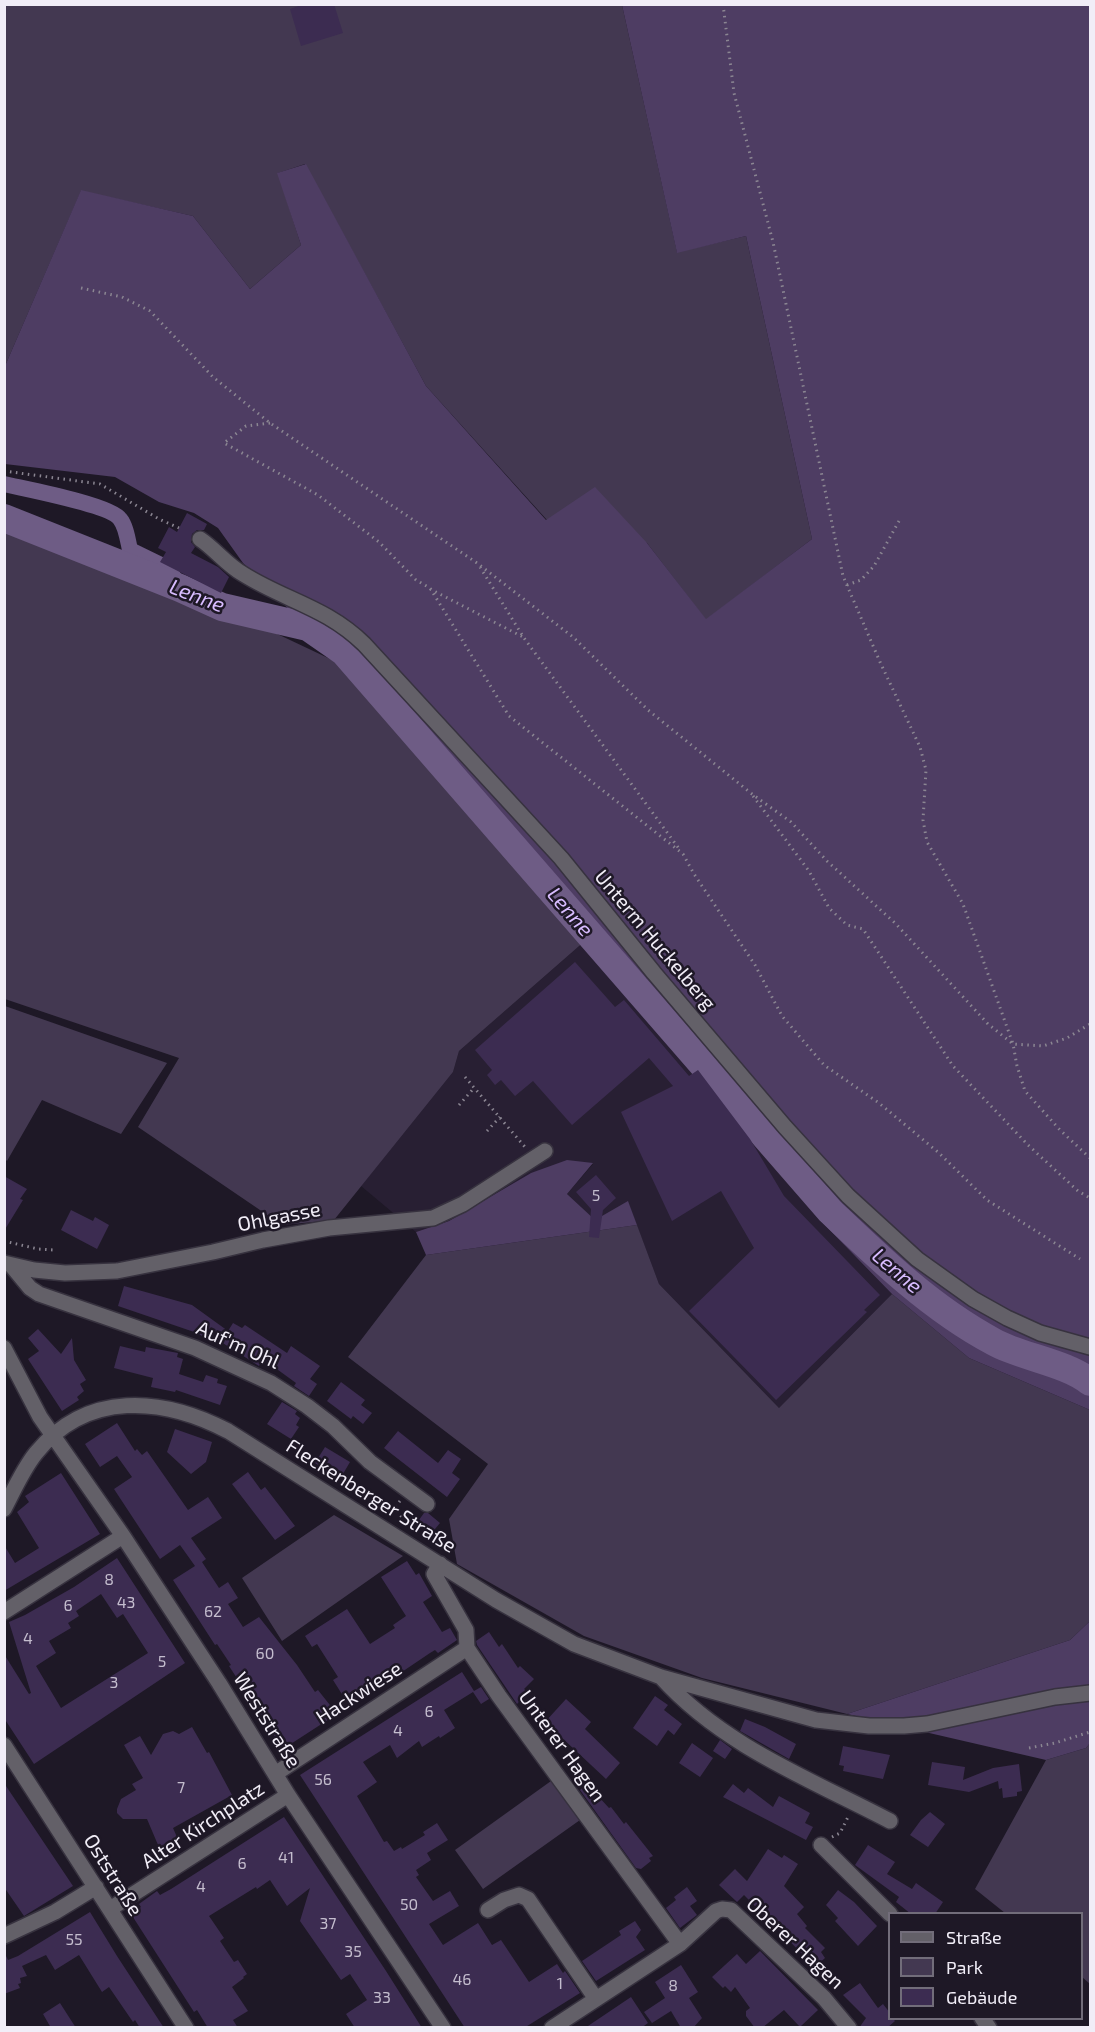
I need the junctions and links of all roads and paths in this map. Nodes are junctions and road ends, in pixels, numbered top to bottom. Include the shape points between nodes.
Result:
1 (723, 4) edge
2 (81, 288) dead end
3 (270, 423) junction
4 (4, 471) edge
5 (899, 521) dead end
6 (179, 528) dead end
7 (200, 539) dead end
8 (477, 563) junction
9 (847, 585) junction
10 (430, 588) junction
11 (524, 638) junction
12 (752, 794) junction
13 (683, 854) junction
14 (1090, 1024) edge
15 (1013, 1044) junction
16 (465, 1077) dead end
17 (474, 1088) junction
18 (459, 1105) dead end
19 (500, 1117) junction
20 (487, 1131) dead end
21 (539, 1155) joint
22 (1090, 1158) edge
23 (1090, 1198) edge
24 (4, 1241) edge
25 (53, 1250) dead end
26 (1080, 1259) dead end
27 (8, 1264) edge
28 (1090, 1347) edge
29 (4, 1348) edge
30 (53, 1435) junction
31 (409, 1490) junction
32 (427, 1504) dead end
33 (4, 1509) edge
34 (123, 1536) junction
35 (405, 1541) junction
36 (440, 1564) junction
37 (4, 1612) edge
38 (467, 1648) junction
39 (661, 1677) junction
40 (1090, 1693) edge
41 (1090, 1732) edge
42 (4, 1745) edge
43 (1029, 1748) dead end
44 (275, 1774) junction
45 (288, 1795) junction
46 (856, 1803) junction
47 (890, 1821) dead end
48 (820, 1845) joint
49 (96, 1887) junction
50 (110, 1909) junction
51 (488, 1910) dead end
52 (888, 1912) edge
53 (4, 1936) edge
54 (680, 1944) junction
55 (596, 1999) junction
56 (186, 2028) edge
57 (443, 2028) edge
58 (552, 2028) edge
59 (849, 2028) edge

1 - 9 path via 734,93 773,242
2 - 3 path via 122,297 150,311 213,377
3 - 8 path
3 - 10 path via 246,426 224,443 318,495
4 - 6 path via 100,484
5 - 9 path via 874,566 861,580
7 - 28 street, Unterm Huckelberg via 244,575 324,613 364,644 561,858 785,1127 881,1228 973,1299 1040,1333
8 - 11 path
8 - 12 path via 573,637 648,710
9 - 15 path via 920,747 926,770 923,820 927,842 963,904
10 - 11 path
10 - 13 path via 509,716
11 - 13 path
12 - 15 path via 791,822 896,924 988,1024
12 - 23 path via 809,871 829,908 847,925 862,929 953,1066 1028,1145
13 - 26 path via 755,965 782,1016 824,1065 879,1103 987,1200
14 - 15 path via 1043,1046
15 - 22 path via 1025,1091
16 - 17 path
17 - 18 path
17 - 19 path
19 - 20 path
19 - 21 path
21 - 27 street, Ohlgasse via 463,1204 433,1218 312,1231 117,1271 65,1274
24 - 25 path
27 - 31 street, Auf'm Ohl via 39,1294 195,1348 279,1387
29 - 30 street, Weststraße via 35,1410
30 - 33 street via 29,1463
30 - 34 street, Weststraße
30 - 35 street, Fleckenberger Straße via 79,1418 103,1410 148,1405 180,1411 228,1431
31 - 32 street, Auf'm Ohl
31 - 35 path via 395,1507 409,1529
34 - 37 street
34 - 44 street, Weststraße
35 - 36 street, Fleckenberger Straße
36 - 38 street, Unterer Hagen via 434,1574 466,1630
36 - 39 street, Fleckenberger Straße via 574,1644
38 - 44 street, Hackwiese
38 - 54 street, Unterer Hagen
39 - 40 street, Fleckenberger Straße via 816,1720 868,1726 927,1724
39 - 46 street, Fleckenberger Straße via 686,1703 737,1742 783,1769
41 - 43 path
42 - 49 street, Oststraße
44 - 45 street, Weststraße
45 - 50 street, Alter Kirchplatz
45 - 57 street, Weststraße
46 - 47 street, Fleckenberger Straße
46 - 48 path via 840,1833
48 - 52 street
49 - 50 street, Oststraße
49 - 53 street
50 - 56 street, Oststraße
51 - 55 street via 519,1895 528,1899
54 - 55 street, Oberer Hagen
54 - 59 street, Oberer Hagen via 716,1911 731,1910 824,1998
55 - 58 street, Oberer Hagen

